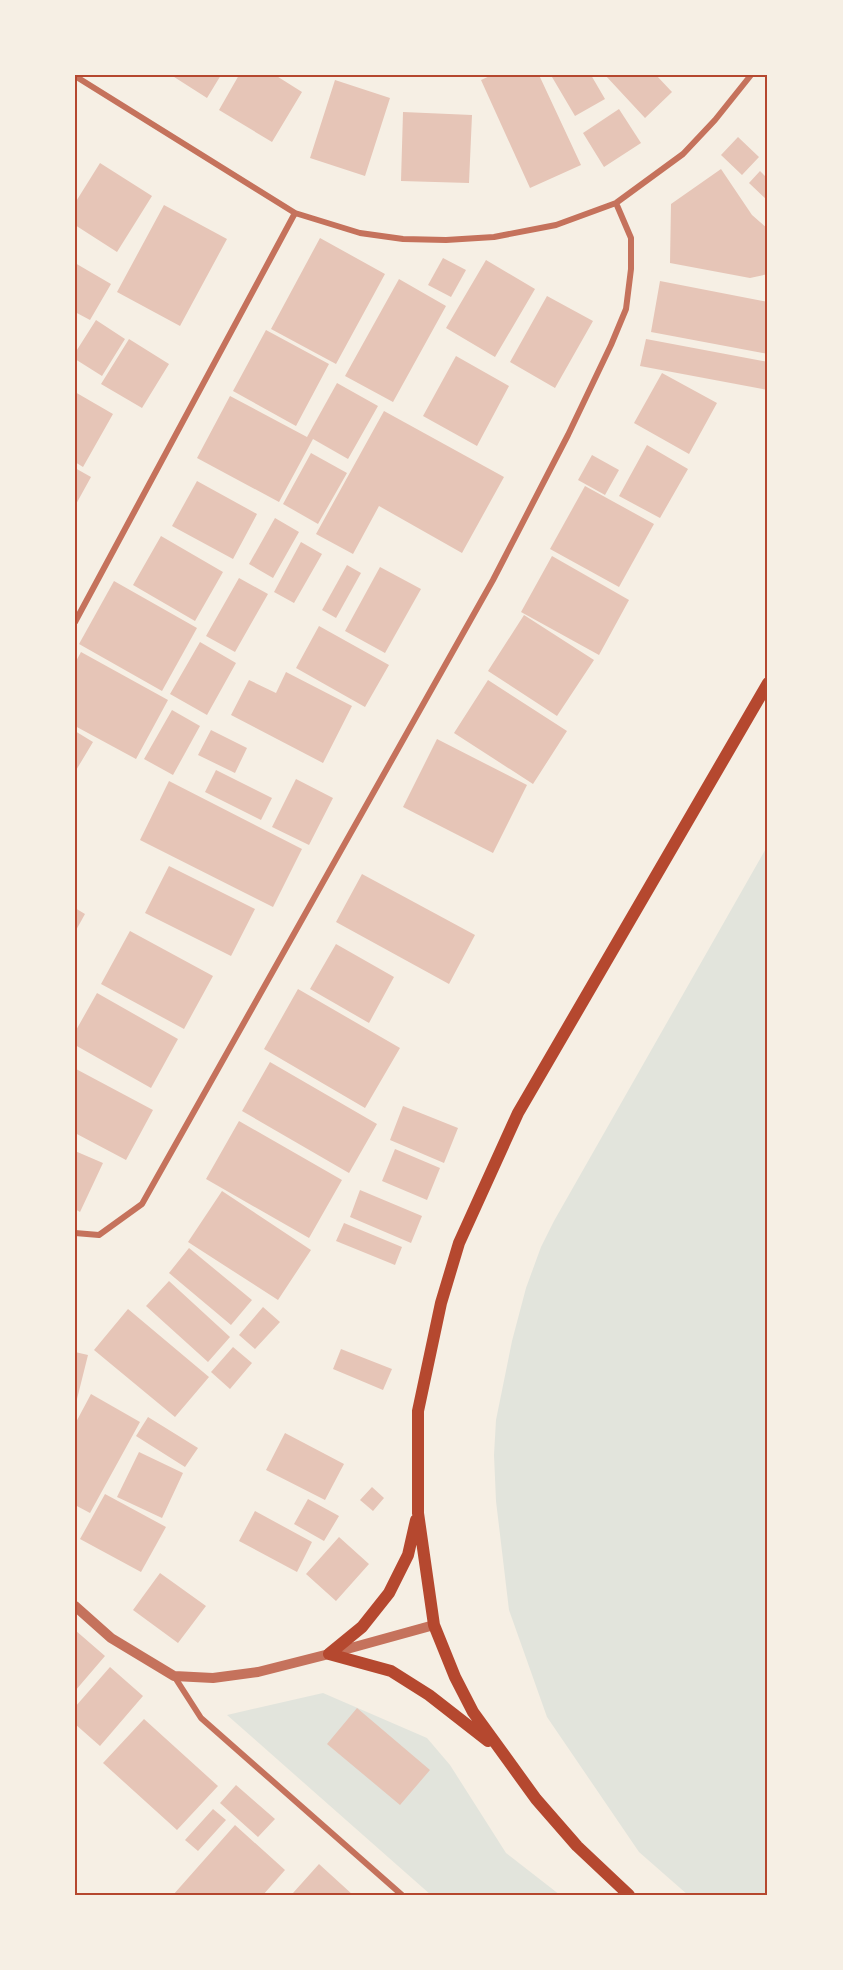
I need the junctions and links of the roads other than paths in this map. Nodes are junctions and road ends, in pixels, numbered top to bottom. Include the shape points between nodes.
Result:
1 (751, 75) edge
2 (75, 76) edge
3 (616, 203) junction
4 (295, 213) junction
5 (75, 622) edge
6 (768, 683) edge
7 (75, 1233) edge
8 (418, 1513) junction
9 (75, 1606) edge
10 (434, 1625) junction
11 (328, 1654) junction
12 (174, 1676) junction
13 (501, 1751) junction
14 (402, 1895) edge
15 (629, 1895) edge

1 - 3 street via 683,154
2 - 4 street
3 - 4 street via 556,225 494,237 446,240 360,233
3 - 7 street via 631,238 626,309 568,435 493,580 142,1204 99,1235
4 - 5 street
6 - 8 main road via 518,1113 459,1243 441,1303 418,1411
8 - 10 main road
8 - 11 main road via 408,1555 389,1593 362,1628
9 - 12 street via 111,1638
10 - 11 street
10 - 13 main road via 473,1713
11 - 12 street via 213,1678
11 - 13 main road via 391,1671
12 - 14 street via 201,1718
13 - 15 main road via 559,1825

